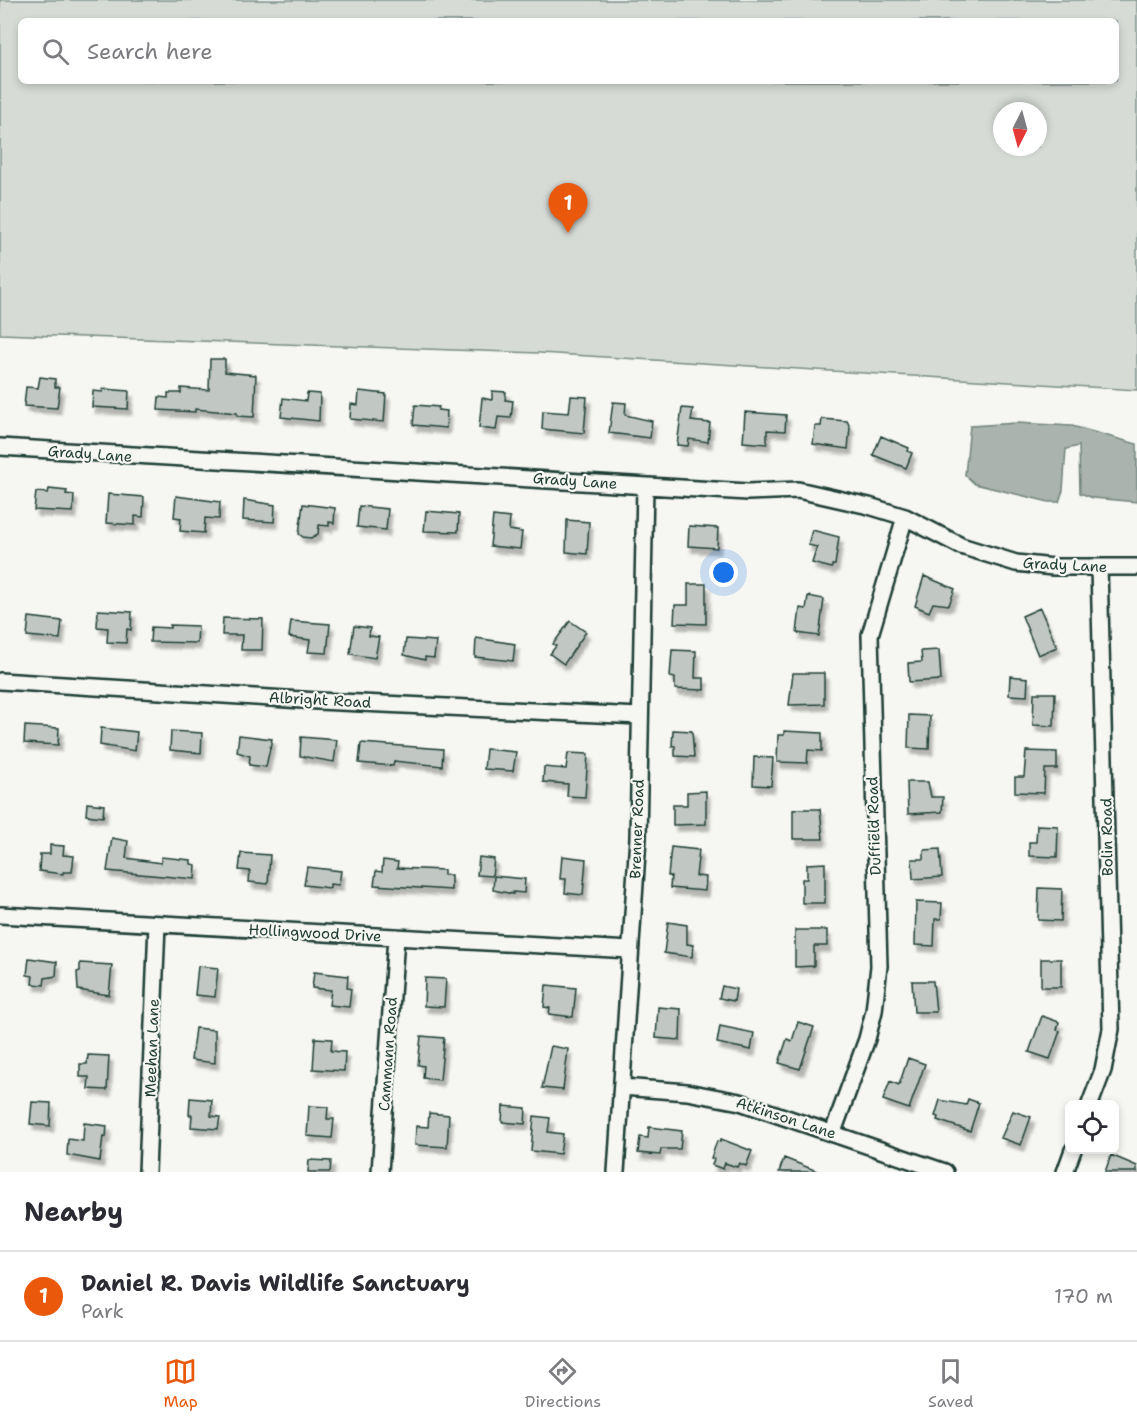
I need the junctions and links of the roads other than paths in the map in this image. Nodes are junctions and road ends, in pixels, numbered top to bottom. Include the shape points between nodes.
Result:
1 (0, 447) edge
2 (645, 486) junction
3 (905, 517) junction
4 (1099, 567) junction
5 (1137, 567) edge
6 (0, 681) edge
7 (640, 716) junction
8 (0, 915) edge
9 (157, 924) junction
10 (396, 937) junction
11 (630, 950) junction
12 (622, 1087) junction
13 (1092, 1100) edge
14 (833, 1132) junction
15 (1071, 1154) edge
16 (147, 1172) edge
17 (380, 1172) edge
18 (616, 1172) edge
19 (945, 1172) edge
20 (1065, 1172) edge

1 - 2 street, Grady Lane
2 - 3 street, Grady Lane via 748,492 798,490
2 - 7 street, Brenner Road
3 - 4 street, Grady Lane via 961,546 1016,563
3 - 14 street, Duffield Road via 870,635 879,966 874,1011
4 - 5 street, Grady Lane
4 - 13 street, Bolin Road via 1111,1029 1103,1070
6 - 7 street, Albright Road
7 - 11 street, Brenner Road via 638,838
8 - 9 street, Hollingwood Drive
9 - 10 street, Hollingwood Drive
9 - 16 street, Meehan Lane
10 - 11 street, Hollingwood Drive
10 - 17 street, Cammann Road
11 - 12 street, Brenner Road
12 - 14 street, Atkinson Lane via 687,1092 740,1102
12 - 18 street, Brenner Road
14 - 19 street, Atkinson Lane
15 - 20 street

